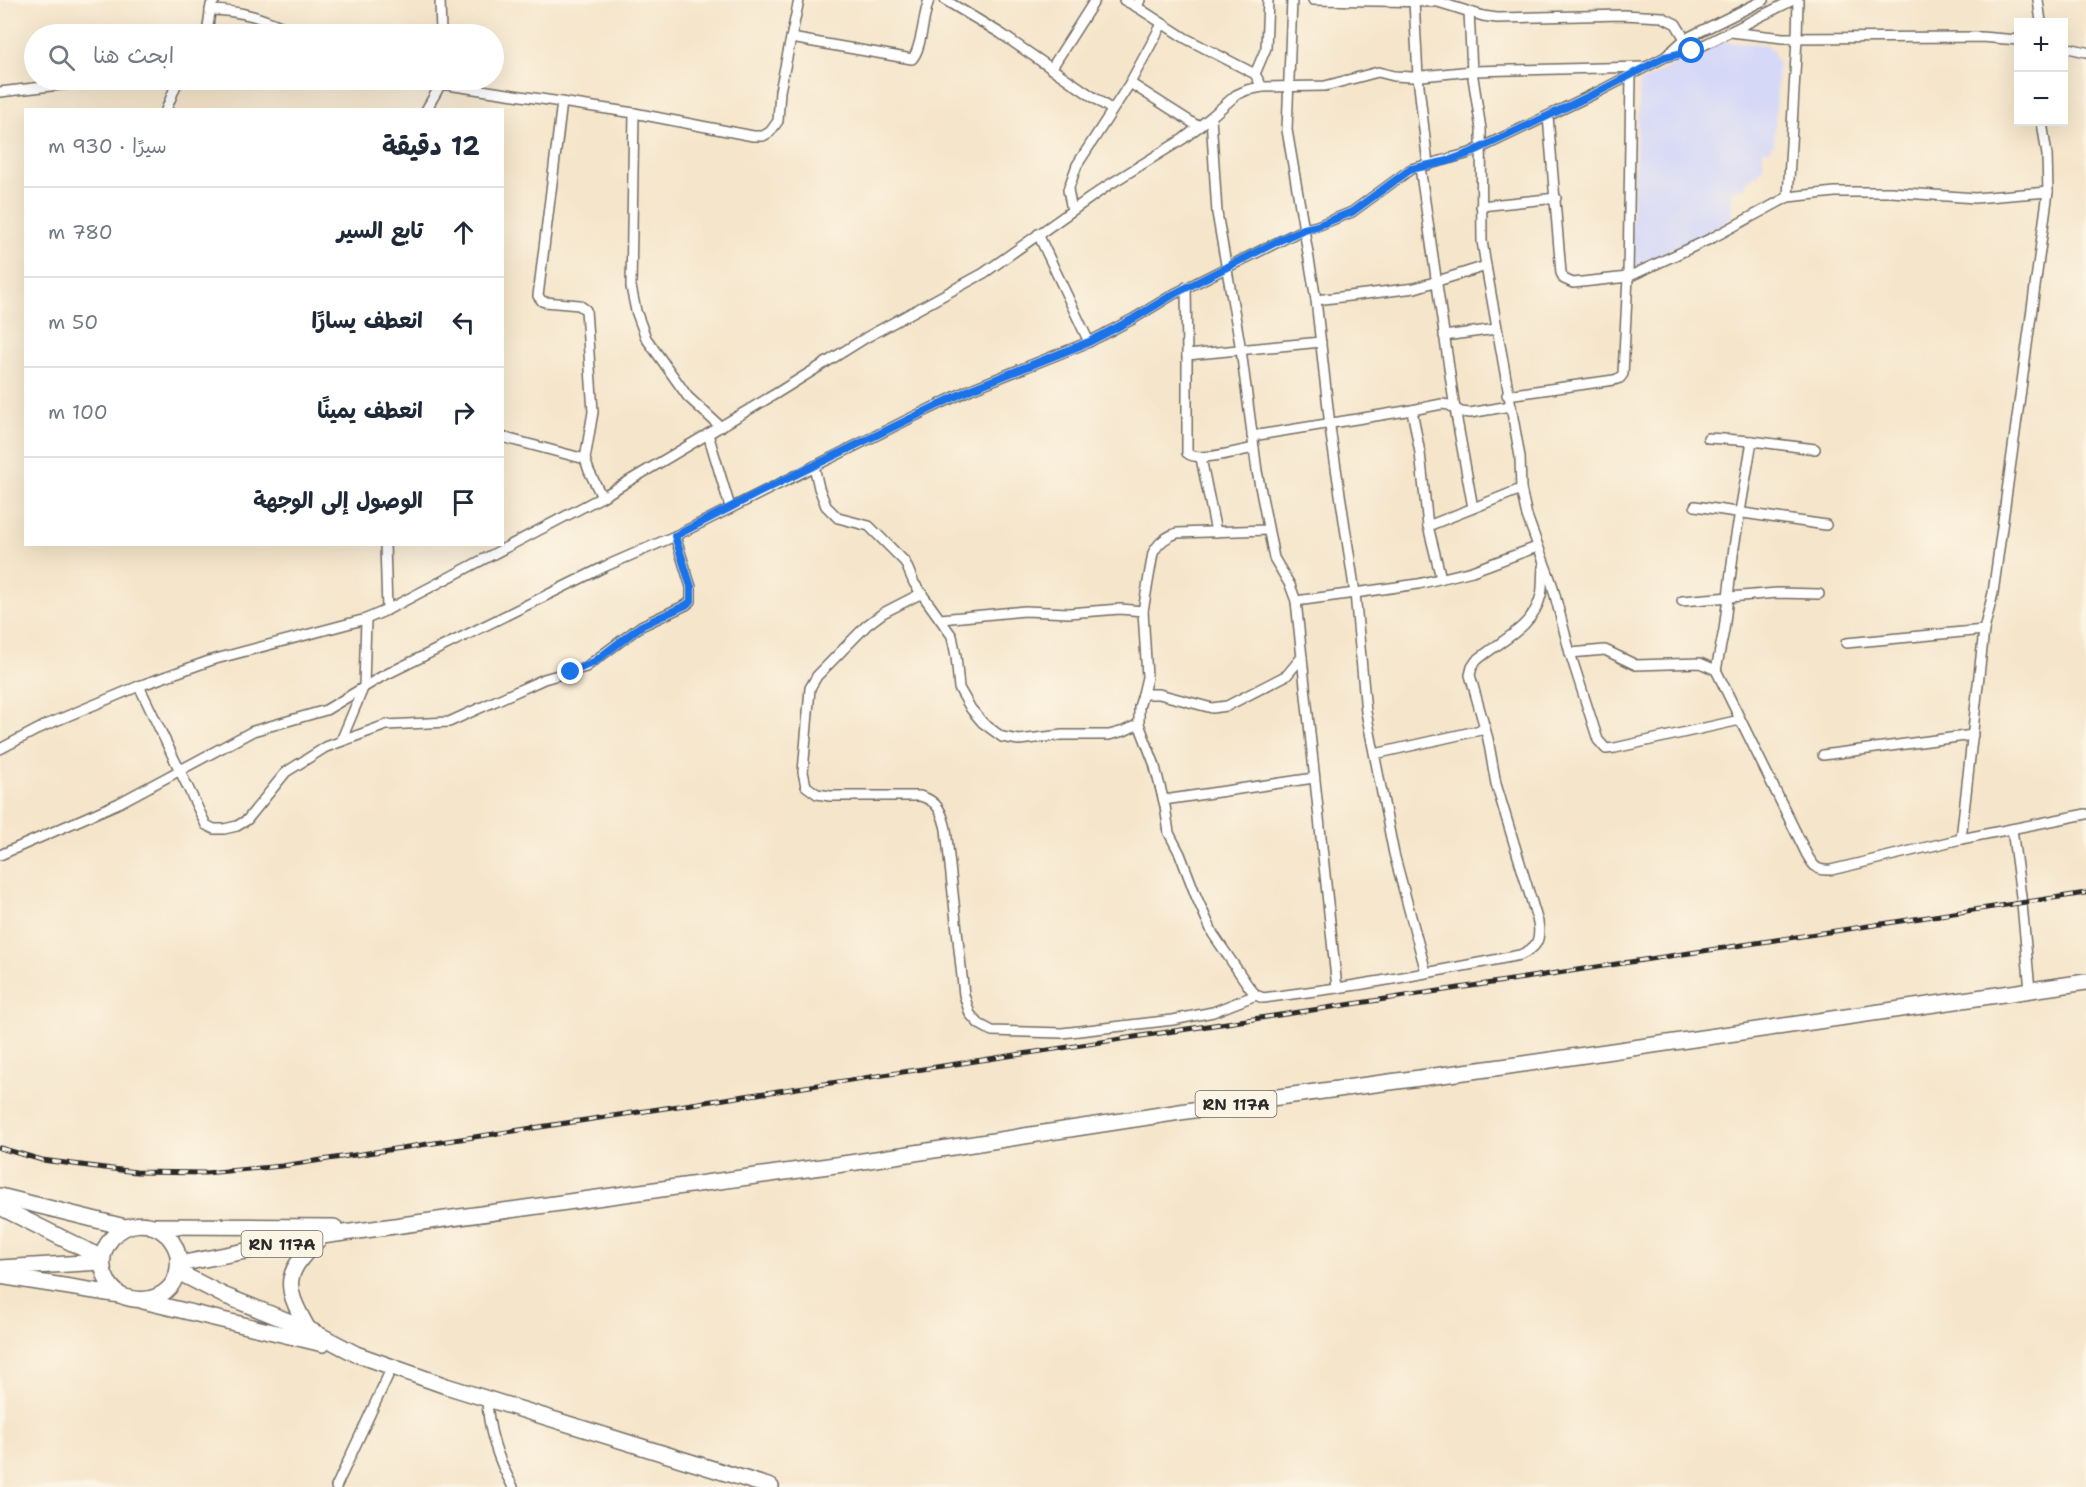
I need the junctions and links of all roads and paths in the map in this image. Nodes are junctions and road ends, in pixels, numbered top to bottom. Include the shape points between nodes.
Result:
1 (215, 0) edge
2 (440, 0) edge
3 (800, 0) edge
4 (929, 0) edge
5 (945, 0) edge
6 (1095, 0) edge
7 (1124, 0) edge
8 (1268, 0) edge
9 (1292, 0) edge
10 (1313, 0) edge
11 (1764, 0) edge
12 (1793, 0) edge
13 (1798, 0) edge
14 (2038, 0) edge
15 (1328, 1) edge
16 (1414, 1) edge
17 (1438, 1) edge
18 (1139, 4) edge
19 (1465, 7) edge
20 (210, 10) junction
21 (2041, 18) edge
22 (208, 24) edge
23 (276, 24) edge
24 (441, 24) edge
25 (1162, 24) junction
26 (1730, 32) junction
27 (791, 38) junction
28 (1797, 38) junction
29 (1686, 39) junction
30 (2014, 40) edge
31 (2068, 48) edge
32 (1692, 51) junction
33 (2086, 52) edge
34 (1665, 57) junction
35 (1646, 67) junction
36 (1051, 69) junction
37 (1472, 71) junction
38 (1256, 74) junction
39 (1631, 75) junction
40 (1418, 77) junction
41 (1130, 83) junction
42 (1263, 87) junction
43 (1289, 87) junction
44 (24, 89) edge
45 (174, 90) edge
46 (437, 90) edge
47 (489, 90) edge
48 (0, 92) edge
49 (562, 102) junction
50 (167, 108) edge
51 (427, 108) edge
52 (1112, 110) junction
53 (634, 113) junction
54 (1548, 116) junction
55 (1211, 117) junction
56 (2043, 126) edge
57 (1199, 127) junction
58 (1480, 147) junction
59 (1424, 166) junction
60 (2048, 192) junction
61 (1788, 196) junction
62 (1556, 198) junction
63 (1481, 206) junction
64 (1072, 210) junction
65 (1304, 229) junction
66 (1038, 234) junction
67 (1485, 266) junction
68 (1226, 267) junction
69 (1628, 277) junction
70 (1438, 281) junction
71 (1186, 287) junction
72 (1316, 300) junction
73 (1496, 329) junction
74 (1444, 336) junction
75 (1089, 342) junction
76 (1321, 342) junction
77 (1241, 350) junction
78 (1187, 356) junction
79 (1507, 395) junction
80 (1510, 406) junction
81 (1455, 409) junction
82 (1412, 410) junction
83 (1329, 423) junction
84 (721, 427) junction
85 (708, 434) junction
86 (1252, 436) junction
87 (504, 438) edge
88 (1708, 438) dead end
89 (1752, 441) junction
90 (1254, 448) junction
91 (1815, 449) dead end
92 (1201, 458) junction
93 (585, 459) junction
94 (814, 466) junction
95 (1521, 489) junction
96 (602, 497) junction
97 (1695, 506) dead end
98 (730, 507) junction
99 (1473, 508) junction
100 (1740, 513) junction
101 (1826, 525) dead end
102 (1428, 526) junction
103 (1268, 530) junction
104 (1216, 532) junction
105 (675, 536) junction
106 (385, 546) edge
107 (1538, 547) junction
108 (1543, 562) junction
109 (1441, 578) junction
110 (922, 593) junction
111 (1355, 593) junction
112 (1819, 594) dead end
113 (1728, 597) junction
114 (1296, 601) junction
115 (1682, 601) dead end
116 (387, 610) junction
117 (1143, 611) junction
118 (366, 619) junction
119 (941, 619) junction
120 (1984, 630) junction
121 (1846, 643) dead end
122 (1570, 653) junction
123 (1302, 657) junction
124 (1716, 670) junction
125 (139, 686) junction
126 (364, 686) junction
127 (1143, 694) junction
128 (1740, 720) junction
129 (1139, 724) junction
130 (1485, 729) junction
131 (1973, 735) junction
132 (341, 741) junction
133 (0, 749) edge
134 (1375, 754) junction
135 (1823, 755) dead end
136 (180, 771) junction
137 (1314, 778) junction
138 (1164, 800) junction
139 (2086, 814) edge
140 (2012, 829) junction
141 (1961, 839) junction
142 (0, 855) edge
143 (1426, 972) junction
144 (2086, 982) edge
145 (1337, 988) junction
146 (2030, 990) junction
147 (1256, 995) junction
148 (0, 1196) edge
149 (0, 1207) edge
150 (151, 1226) junction
151 (125, 1227) junction
152 (385, 1227) junction
153 (322, 1236) junction
154 (102, 1260) junction
155 (0, 1268) edge
156 (178, 1268) junction
157 (0, 1276) edge
158 (120, 1295) junction
159 (143, 1301) junction
160 (308, 1329) junction
161 (341, 1348) junction
162 (392, 1367) junction
163 (487, 1399) junction
164 (512, 1486) edge
165 (336, 1487) edge
166 (771, 1487) edge

1 - 20 street
2 - 24 street
3 - 27 street
4 - 27 street via 912,59
5 - 36 street
6 - 36 street
7 - 18 street
8 - 38 street via 1266,48
9 - 43 street
10 - 15 street
11 - 29 street
12 - 26 street
13 - 28 street
14 - 21 street
15 - 16 street
16 - 17 street
16 - 40 street
17 - 19 street
18 - 25 street
19 - 29 street via 1497,18 1662,17 1676,24
19 - 37 street
20 - 22 street
20 - 23 street via 236,11
25 - 38 street
25 - 41 street
26 - 28 street
26 - 32 street
27 - 53 street via 778,121 763,136
28 - 30 street
28 - 61 street
29 - 32 street
29 - 34 street
31 - 33 street
32 - 34 street
34 - 35 street
35 - 37 street
35 - 39 street
36 - 52 street
37 - 40 street
37 - 58 street
38 - 42 street
39 - 54 street
39 - 69 street
40 - 43 street via 1378,72 1325,86
40 - 59 street
41 - 52 street
41 - 57 street
42 - 43 street
42 - 55 street via 1236,95
43 - 65 street via 1287,130
44 - 48 street
45 - 50 street
46 - 51 street
47 - 49 street
49 - 53 street
49 - 93 street via 538,296 545,302 579,305 586,310 593,412
52 - 64 street via 1070,180
53 - 84 street via 631,287 636,311 646,338 688,397
54 - 58 street
54 - 62 street
55 - 57 street
55 - 68 street via 1217,213
56 - 60 street
57 - 64 street
58 - 59 street
58 - 63 street
59 - 65 street via 1401,175 1352,212
59 - 70 street
60 - 61 street via 1975,198 1891,192
60 - 120 street via 1993,593
61 - 69 street via 1712,238
62 - 63 street
62 - 69 street via 1564,279 1573,283
63 - 67 street
64 - 66 street
65 - 68 street
65 - 72 street
66 - 75 street
66 - 84 street via 984,273 867,337
67 - 70 street
67 - 73 street
68 - 71 street
68 - 77 street
69 - 79 street via 1620,378
70 - 72 street via 1415,288
70 - 74 street
71 - 75 street
71 - 78 street
72 - 76 street
73 - 74 street
73 - 79 street
74 - 81 street
75 - 94 street via 971,389
76 - 77 street
76 - 83 street
77 - 78 street
77 - 86 street
78 - 92 street via 1185,445 1187,453
79 - 80 street
80 - 81 street via 1470,413
80 - 95 street via 1520,457
81 - 82 street via 1442,404
81 - 99 street
82 - 83 street
82 - 102 street
83 - 86 street
83 - 111 street
84 - 85 street
85 - 96 street
85 - 98 street
86 - 90 street
87 - 93 street
88 - 89 street
89 - 91 street
89 - 100 street
90 - 92 street
90 - 103 street
92 - 104 street
93 - 96 street
94 - 98 street
94 - 110 street via 826,506 838,518 863,523 874,530 905,562
95 - 99 street
95 - 107 street
96 - 116 street
97 - 100 street
98 - 105 street
99 - 102 street
100 - 101 street
100 - 113 street
102 - 109 street
103 - 104 street
103 - 114 street via 1274,558
104 - 117 street via 1177,533 1157,545
105 - 126 street
105 - 132 street via 691,587 691,601 641,626 586,667 544,680 449,722 386,725
106 - 116 street
107 - 108 street
107 - 109 street
108 - 122 street
108 - 130 street via 1536,610 1518,632 1488,650 1472,667 1472,684
109 - 111 street
110 - 119 street
110 - 147 street via 867,625 817,676 810,688 803,772 806,786 817,794 920,796 937,805 946,829 964,994 970,1014 992,1031 1083,1032 1213,1012
111 - 114 street
111 - 134 street via 1366,712
112 - 113 street
113 - 115 street
113 - 124 street
114 - 123 street
116 - 118 street
117 - 119 street via 1025,611
117 - 127 street via 1147,677
118 - 125 street via 212,660
118 - 126 street
119 - 129 street via 952,636 959,688 983,723 1002,737 1019,740 1109,735
120 - 121 street
120 - 131 street
122 - 124 street via 1605,650 1636,665 1700,663
122 - 128 street via 1598,741 1606,749
123 - 127 street via 1287,675 1227,706 1212,708 1159,694
123 - 137 street
124 - 128 street
125 - 133 street
125 - 136 street
126 - 132 street
126 - 136 street via 326,710 253,731
127 - 129 street
128 - 141 street via 1814,867 1821,871
129 - 138 street
130 - 134 street
130 - 143 street via 1496,784 1540,935 1534,947 1520,955
131 - 135 street
131 - 141 street
132 - 136 street via 286,772 248,820 224,829 206,825
134 - 143 street via 1394,854
136 - 142 street
137 - 138 street
137 - 145 street
138 - 147 street via 1170,833 1209,924
139 - 140 street
140 - 141 street
140 - 146 street
143 - 145 street
144 - 146 main road, RN 117A
145 - 147 street via 1263,998
146 - 152 main road, RN 117A
148 - 151 main road
149 - 154 main road
150 - 151 main road
150 - 152 main road
150 - 156 main road via 171,1240 177,1251
151 - 154 main road via 106,1245
152 - 153 main road, RN 117A
153 - 156 main road, RN 117A
153 - 160 main road via 303,1254 290,1280 290,1293
154 - 155 main road
154 - 158 main road via 106,1281
156 - 159 main road via 165,1292
156 - 160 main road via 223,1295
157 - 158 main road
158 - 159 main road
159 - 161 main road
160 - 161 main road
161 - 162 main road
162 - 163 main road
162 - 165 street
163 - 164 street via 488,1421
163 - 166 main road

